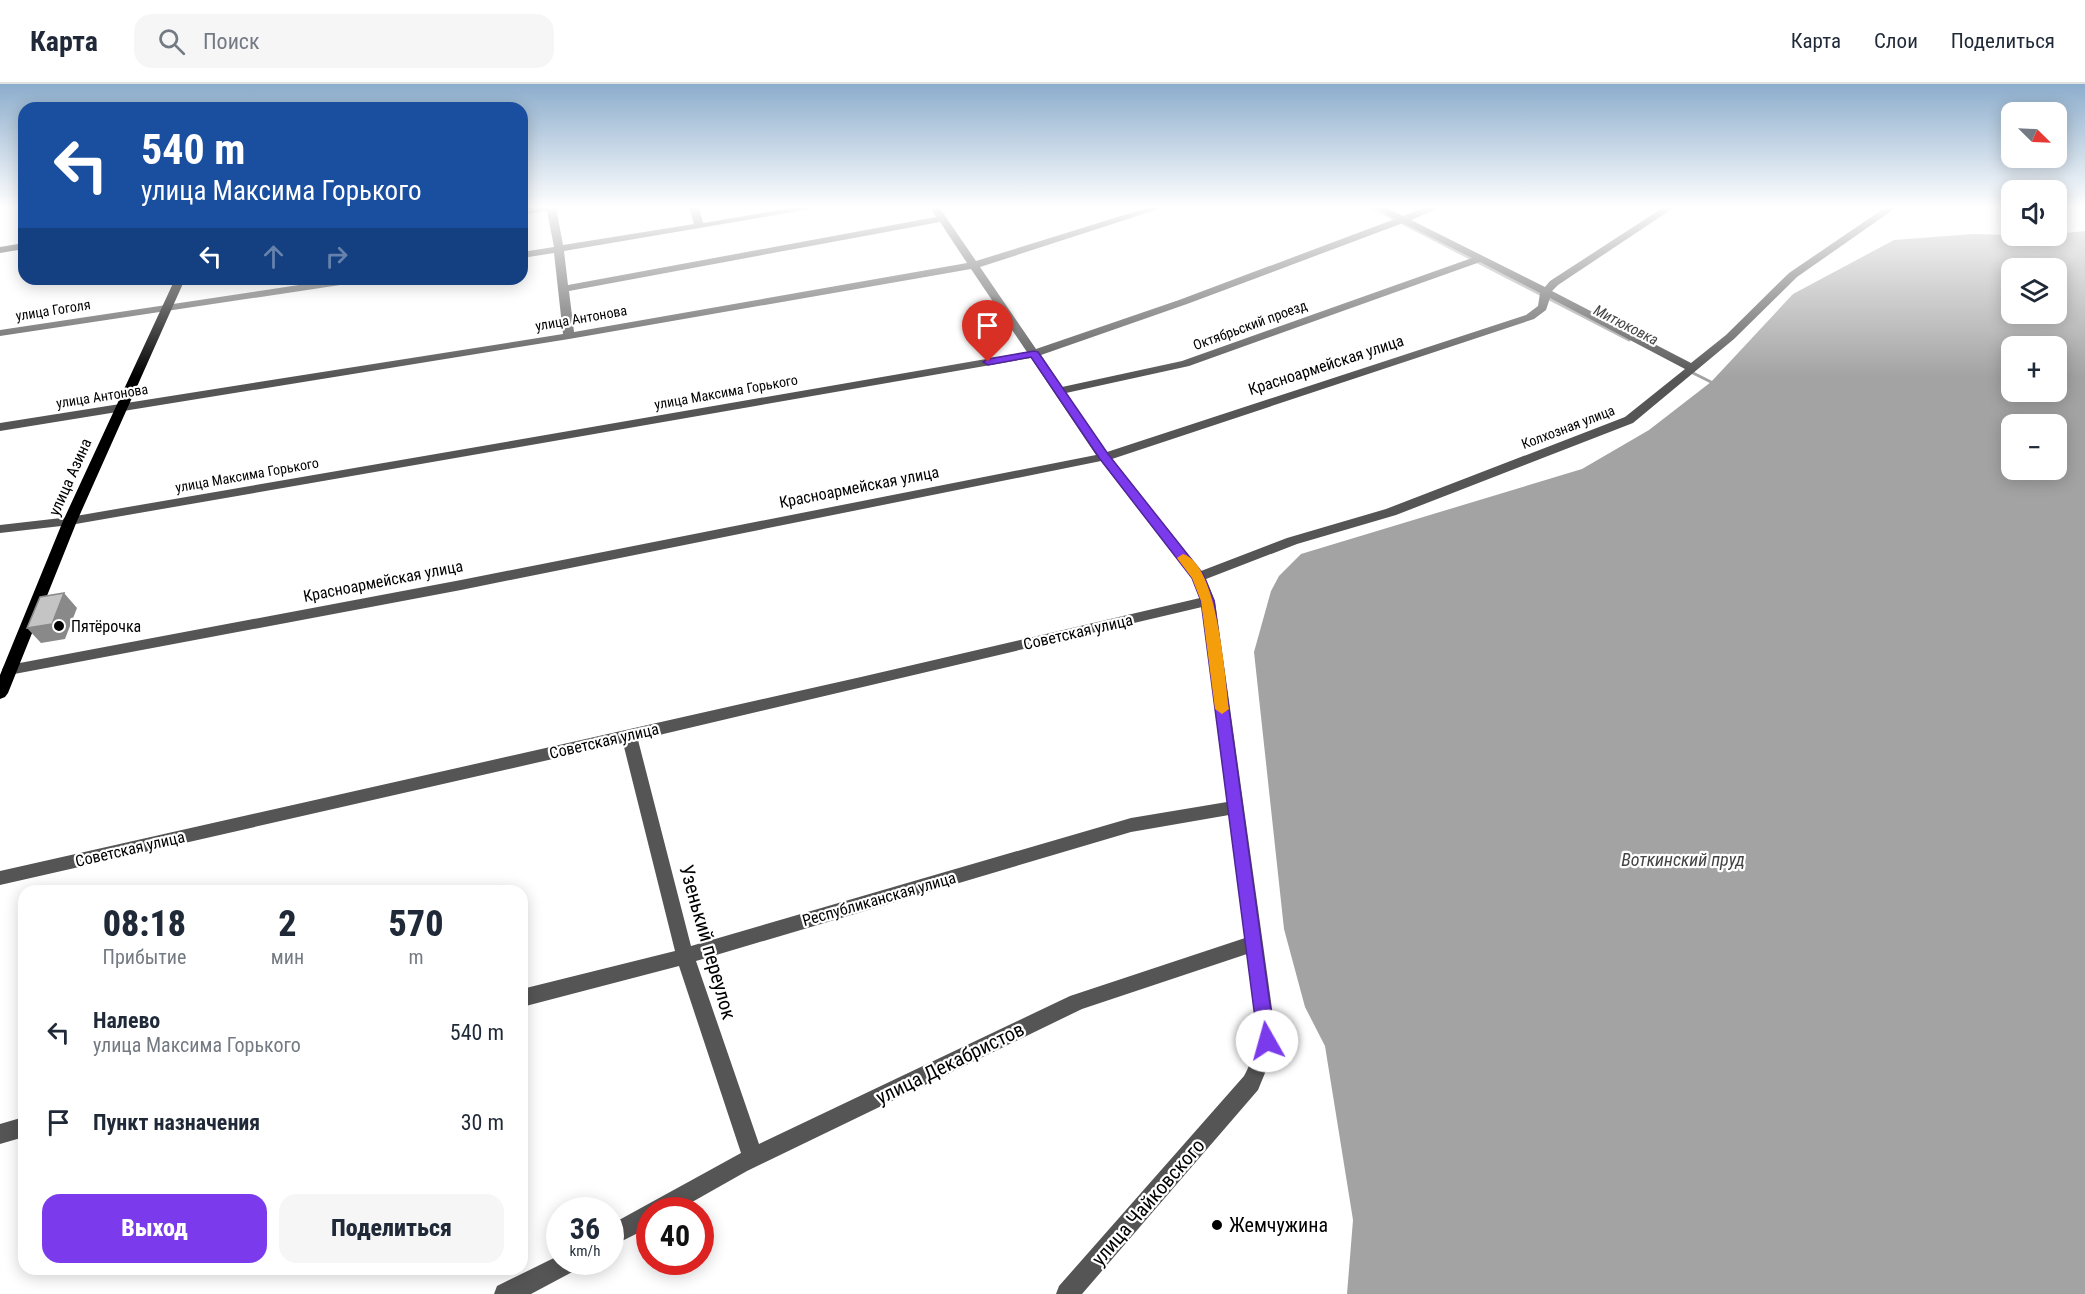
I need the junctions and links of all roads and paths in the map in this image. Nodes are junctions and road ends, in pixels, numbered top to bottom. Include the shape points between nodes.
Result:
1 (561, 263) edge
2 (702, 263) edge
3 (979, 263) edge
4 (1285, 263) edge
5 (1466, 263) edge
6 (1491, 263) edge
7 (1584, 263) edge
8 (1809, 263) edge
9 (974, 265) junction
10 (178, 285) edge
11 (320, 285) edge
12 (564, 289) junction
13 (1545, 293) junction
14 (169, 308) junction
15 (0, 333) edge
16 (569, 336) junction
17 (1034, 354) junction
18 (1692, 368) junction
19 (1059, 391) junction
20 (120, 408) junction
21 (0, 427) edge
22 (1104, 457) junction
23 (70, 521) junction
24 (0, 529) edge
25 (1198, 577) junction
26 (1208, 601) junction
27 (4, 671) edge
28 (0, 693) edge
29 (629, 735) junction
30 (1236, 807) junction
31 (0, 878) edge
32 (1254, 943) junction
33 (685, 956) junction
34 (528, 996) edge
35 (18, 1129) edge
36 (0, 1134) edge
37 (753, 1158) junction
38 (682, 1197) edge
39 (546, 1274) edge
40 (505, 1294) edge
41 (1067, 1294) edge

1 - 12 street
2 - 12 street
3 - 9 street, улица Антонова
4 - 17 street, улица Максима Горького
5 - 19 street, Октябрьский проезд via 1185,364
6 - 13 street
7 - 13 street, Красноармейская улица
8 - 18 street, Колхозная улица
9 - 16 street, улица Антонова
9 - 17 street, улица Чайковского
10 - 14 main road, улица Азина
11 - 14 street, улица Гоголя
12 - 16 street
13 - 18 street
13 - 22 street, Красноармейская улица via 1546,303 1530,317
14 - 15 street, улица Гоголя
14 - 20 main road, улица Азина
16 - 20 street, улица Антонова
17 - 19 street, улица Чайковского
17 - 23 street, улица Максима Горького
18 - 25 street, Колхозная улица via 1629,420 1390,512 1292,541
19 - 22 street, улица Чайковского
20 - 21 street, улица Антонова
20 - 23 main road, улица Азина
22 - 25 street, улица Чайковского
22 - 27 street, Красноармейская улица via 473,583
23 - 24 street, улица Максима Горького
23 - 27 main road, улица Азина
25 - 26 street, улица Чайковского
26 - 29 street, Советская улица
26 - 30 street, улица Чайковского
27 - 28 main road, улица Азина
29 - 31 street, Советская улица
29 - 33 street, Узенький переулок
30 - 32 street, улица Чайковского
30 - 33 street, Республиканская улица via 1131,825
32 - 37 street, улица Декабристов via 1077,1002
32 - 41 street, улица Чайковского via 1267,1041 1264,1061 1229,1110
33 - 34 street, Республиканская улица
33 - 37 street, Узенький переулок
35 - 36 street
37 - 38 street, улица Декабристов
39 - 40 street

